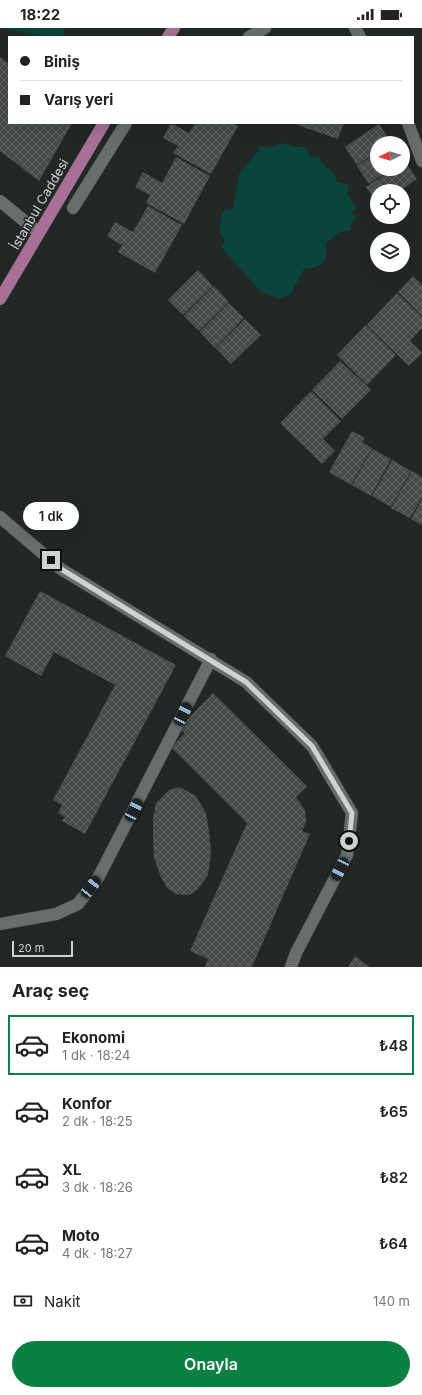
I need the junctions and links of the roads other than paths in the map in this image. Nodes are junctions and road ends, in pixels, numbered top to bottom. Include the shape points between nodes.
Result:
1 (265, 28) edge
2 (251, 36) edge
3 (103, 124) edge
4 (125, 124) edge
5 (408, 124) edge
6 (422, 161) edge
7 (0, 200) edge
8 (73, 208) dead end
9 (39, 233) junction
10 (0, 299) edge
11 (0, 517) edge
12 (211, 659) junction
13 (0, 924) edge
14 (291, 967) edge

1 - 2 street
3 - 9 main road, İstanbul Caddesi
4 - 8 street
5 - 6 street
7 - 9 street
9 - 10 main road, İstanbul Caddesi
11 - 12 street via 61,569
12 - 13 street via 98,878 78,904 56,914
12 - 14 street via 246,682 312,746 352,813 347,855 296,952

